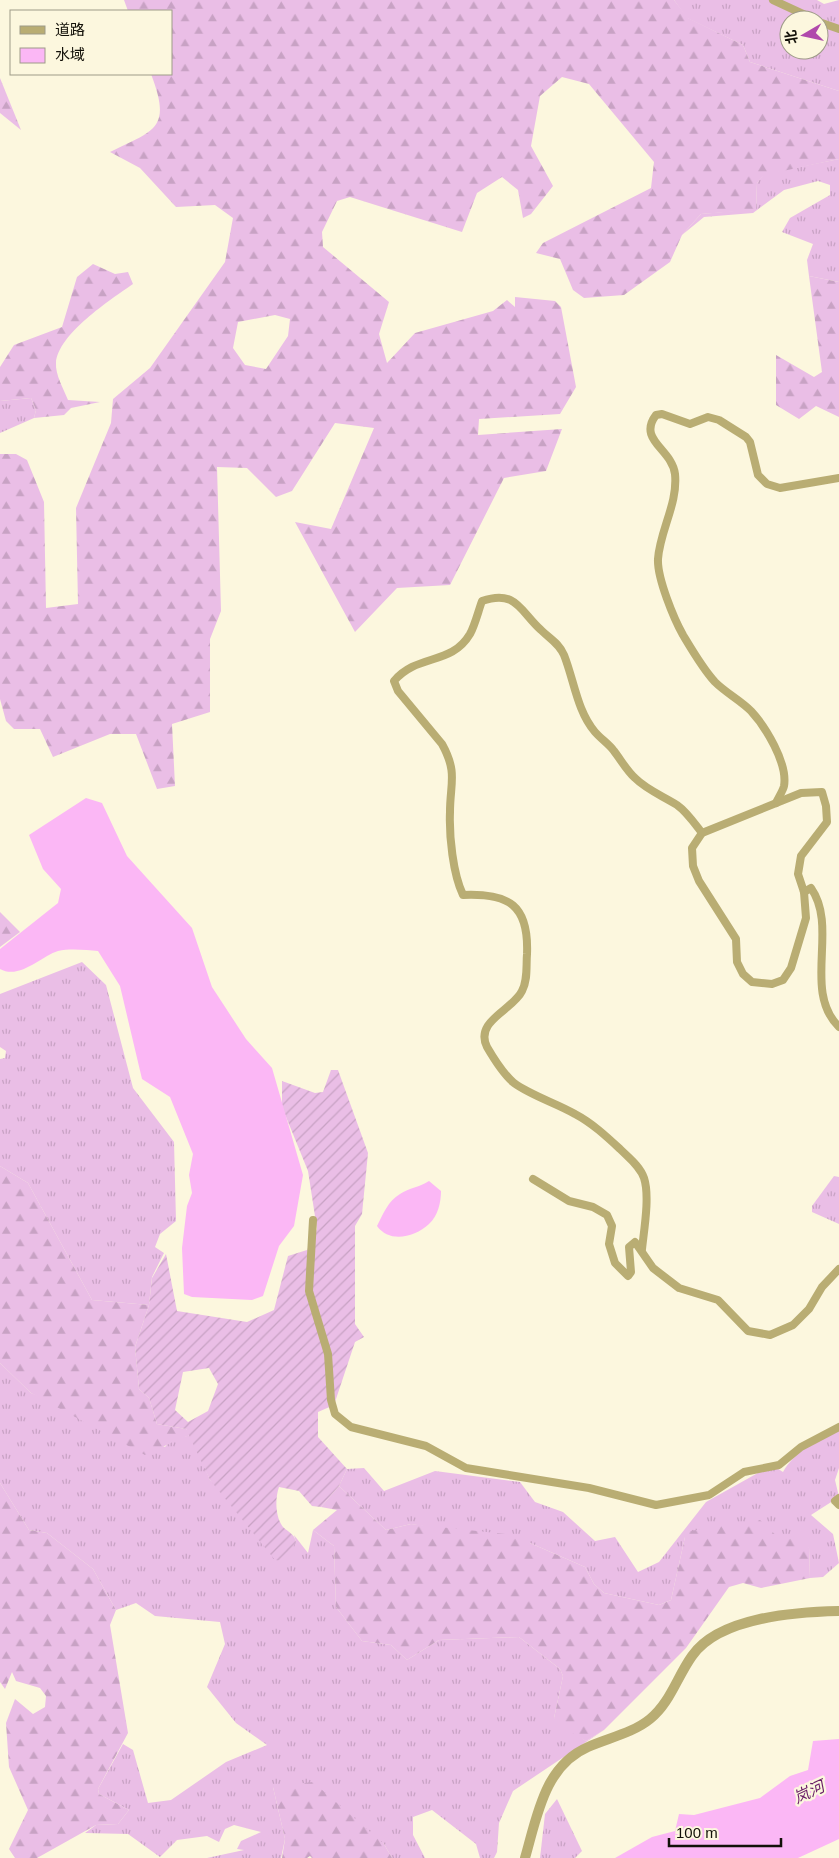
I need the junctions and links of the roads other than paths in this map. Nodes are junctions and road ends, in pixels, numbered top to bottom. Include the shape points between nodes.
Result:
1 (774, 0) edge
2 (795, 10) edge
3 (839, 478) edge
4 (776, 803) junction
5 (702, 833) junction
6 (804, 892) junction
7 (839, 1027) edge
8 (533, 1179) dead end
9 (313, 1220) dead end
10 (642, 1249) junction
11 (839, 1269) edge
12 (839, 1427) edge
13 (839, 1498) edge
14 (839, 1505) edge
15 (839, 1611) edge
16 (525, 1858) edge

1 - 2 street
3 - 4 street via 780,488 767,484 758,475 750,442 719,420 708,418 690,424 662,414 652,420 651,436 668,456 675,474 674,500 658,560 670,604 682,634 711,677 750,710 774,744 784,786
4 - 5 street
4 - 6 street via 801,793 822,792 827,822 801,856 798,874
5 - 6 street via 692,848 693,866 736,939 737,962 752,982 772,984 783,980 791,968 806,918
5 - 10 street via 677,805 635,778 596,733 579,700 563,653 515,602 499,598 482,601 470,634 456,650 446,656 411,665 394,681 398,691 448,754 454,778 451,834 458,885 463,896 486,894 510,901 524,920 526,980 516,1001 489,1022 484,1033 486,1044 514,1083 577,1114 635,1163 644,1178 646,1194
6 - 7 street via 811,888 819,900 824,938 821,974 825,1001
8 - 10 street via 569,1201 593,1207 607,1215 612,1226 609,1244 615,1263 628,1276 631,1272 629,1247 635,1242
9 - 12 street via 309,1291 328,1354 335,1414 351,1426 426,1446 466,1468 589,1488 656,1506 709,1496 744,1472 779,1466 802,1447
10 - 11 street via 653,1268 679,1288 718,1300 748,1331 770,1335 793,1325
13 - 14 street via 835,1501
15 - 16 street via 760,1619 739,1624 712,1637 692,1656 657,1713 645,1723 585,1748 558,1771 546,1788

